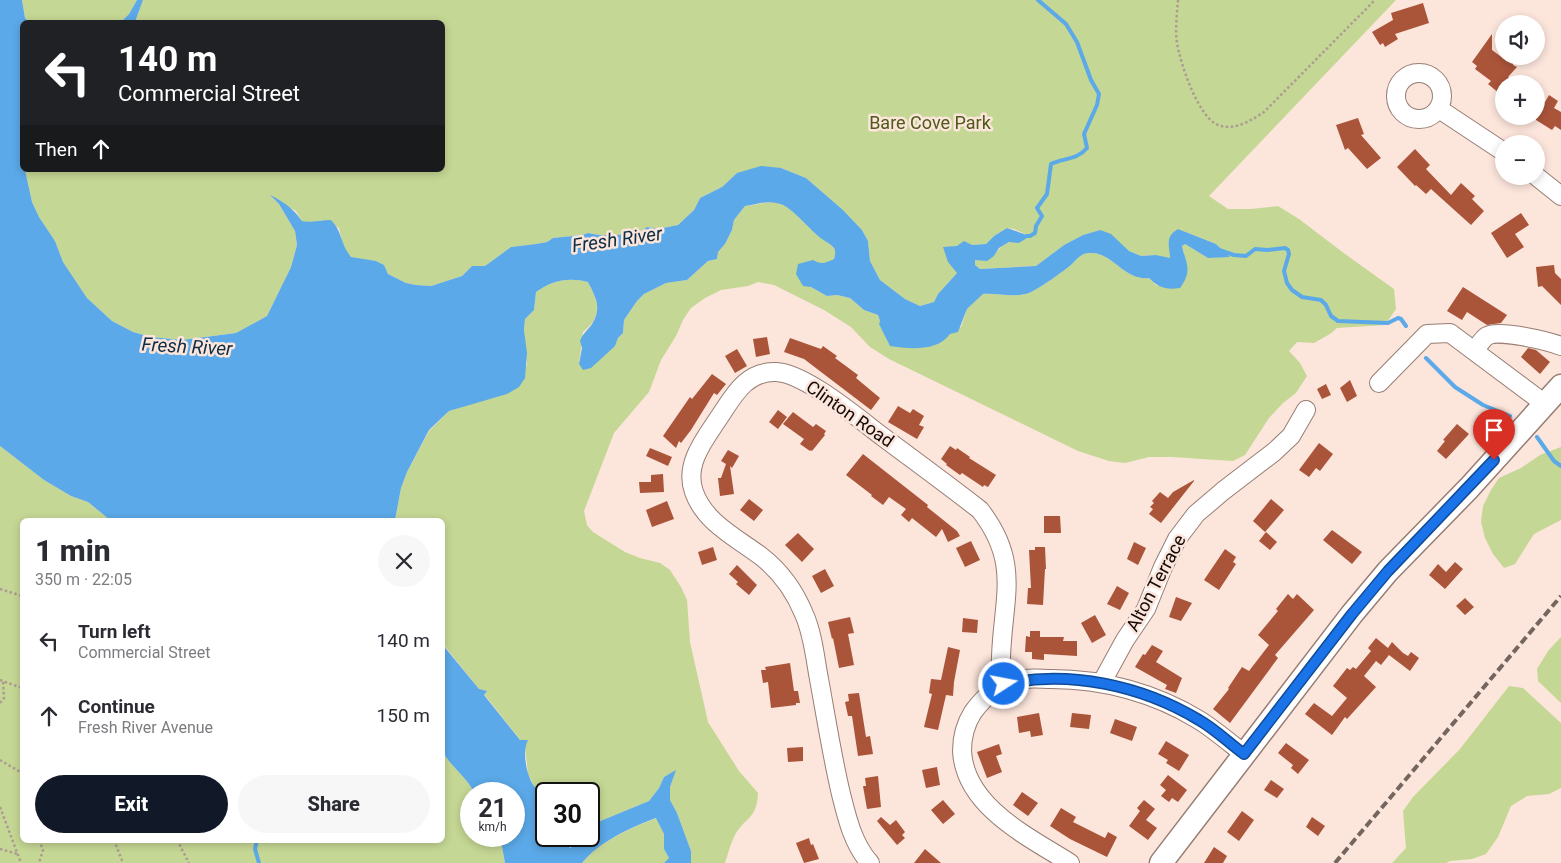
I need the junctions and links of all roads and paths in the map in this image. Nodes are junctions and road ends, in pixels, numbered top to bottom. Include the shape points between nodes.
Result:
1 (1178, 0) edge
2 (1375, 0) edge
3 (1439, 109) dead end
4 (1495, 146) edge
5 (1545, 183) edge
6 (1561, 196) edge
7 (1561, 346) edge
8 (1474, 351) junction
9 (1379, 383) dead end
10 (1561, 386) edge
11 (1545, 404) junction
12 (1306, 410) dead end
13 (0, 589) edge
14 (20, 595) edge
15 (2, 680) edge
16 (1102, 682) junction
17 (1004, 684) junction
18 (20, 687) edge
19 (0, 703) edge
20 (1244, 754) junction
21 (0, 760) edge
22 (20, 771) edge
23 (0, 807) edge
24 (40, 843) edge
25 (115, 843) edge
26 (179, 843) edge
27 (0, 849) edge
28 (18, 854) junction
29 (21, 863) edge
30 (39, 863) edge
31 (123, 863) edge
32 (189, 863) edge
33 (870, 863) edge
34 (1070, 863) edge
35 (1161, 863) edge

1 - 2 path via 1177,40 1181,62 1208,118 1220,126 1231,126 1247,122 1264,112
3 - 4 street
5 - 6 street
7 - 8 street via 1548,341 1496,334 1486,337
8 - 9 street via 1450,333 1427,334
8 - 11 street
10 - 11 main road
11 - 20 main road via 1388,571
12 - 16 street, Alton Terrace via 1291,436 1196,514 1177,539 1146,609
13 - 14 path
15 - 18 path
15 - 19 path via 4,698
16 - 17 street via 1026,679
16 - 20 street via 1174,706 1200,720
17 - 33 street, Clinton Road via 1000,658 1006,560 1000,541 980,510 825,394 796,377 777,372 748,379 699,448 693,463 693,489 697,501 720,528 764,558 796,596 814,651 846,816 864,857
17 - 34 street via 982,699 968,720 962,743 969,783 988,806 1018,831
20 - 35 main road
21 - 22 path
23 - 28 path
24 - 30 path via 43,850
25 - 31 path
26 - 32 path
27 - 28 path
28 - 29 path

